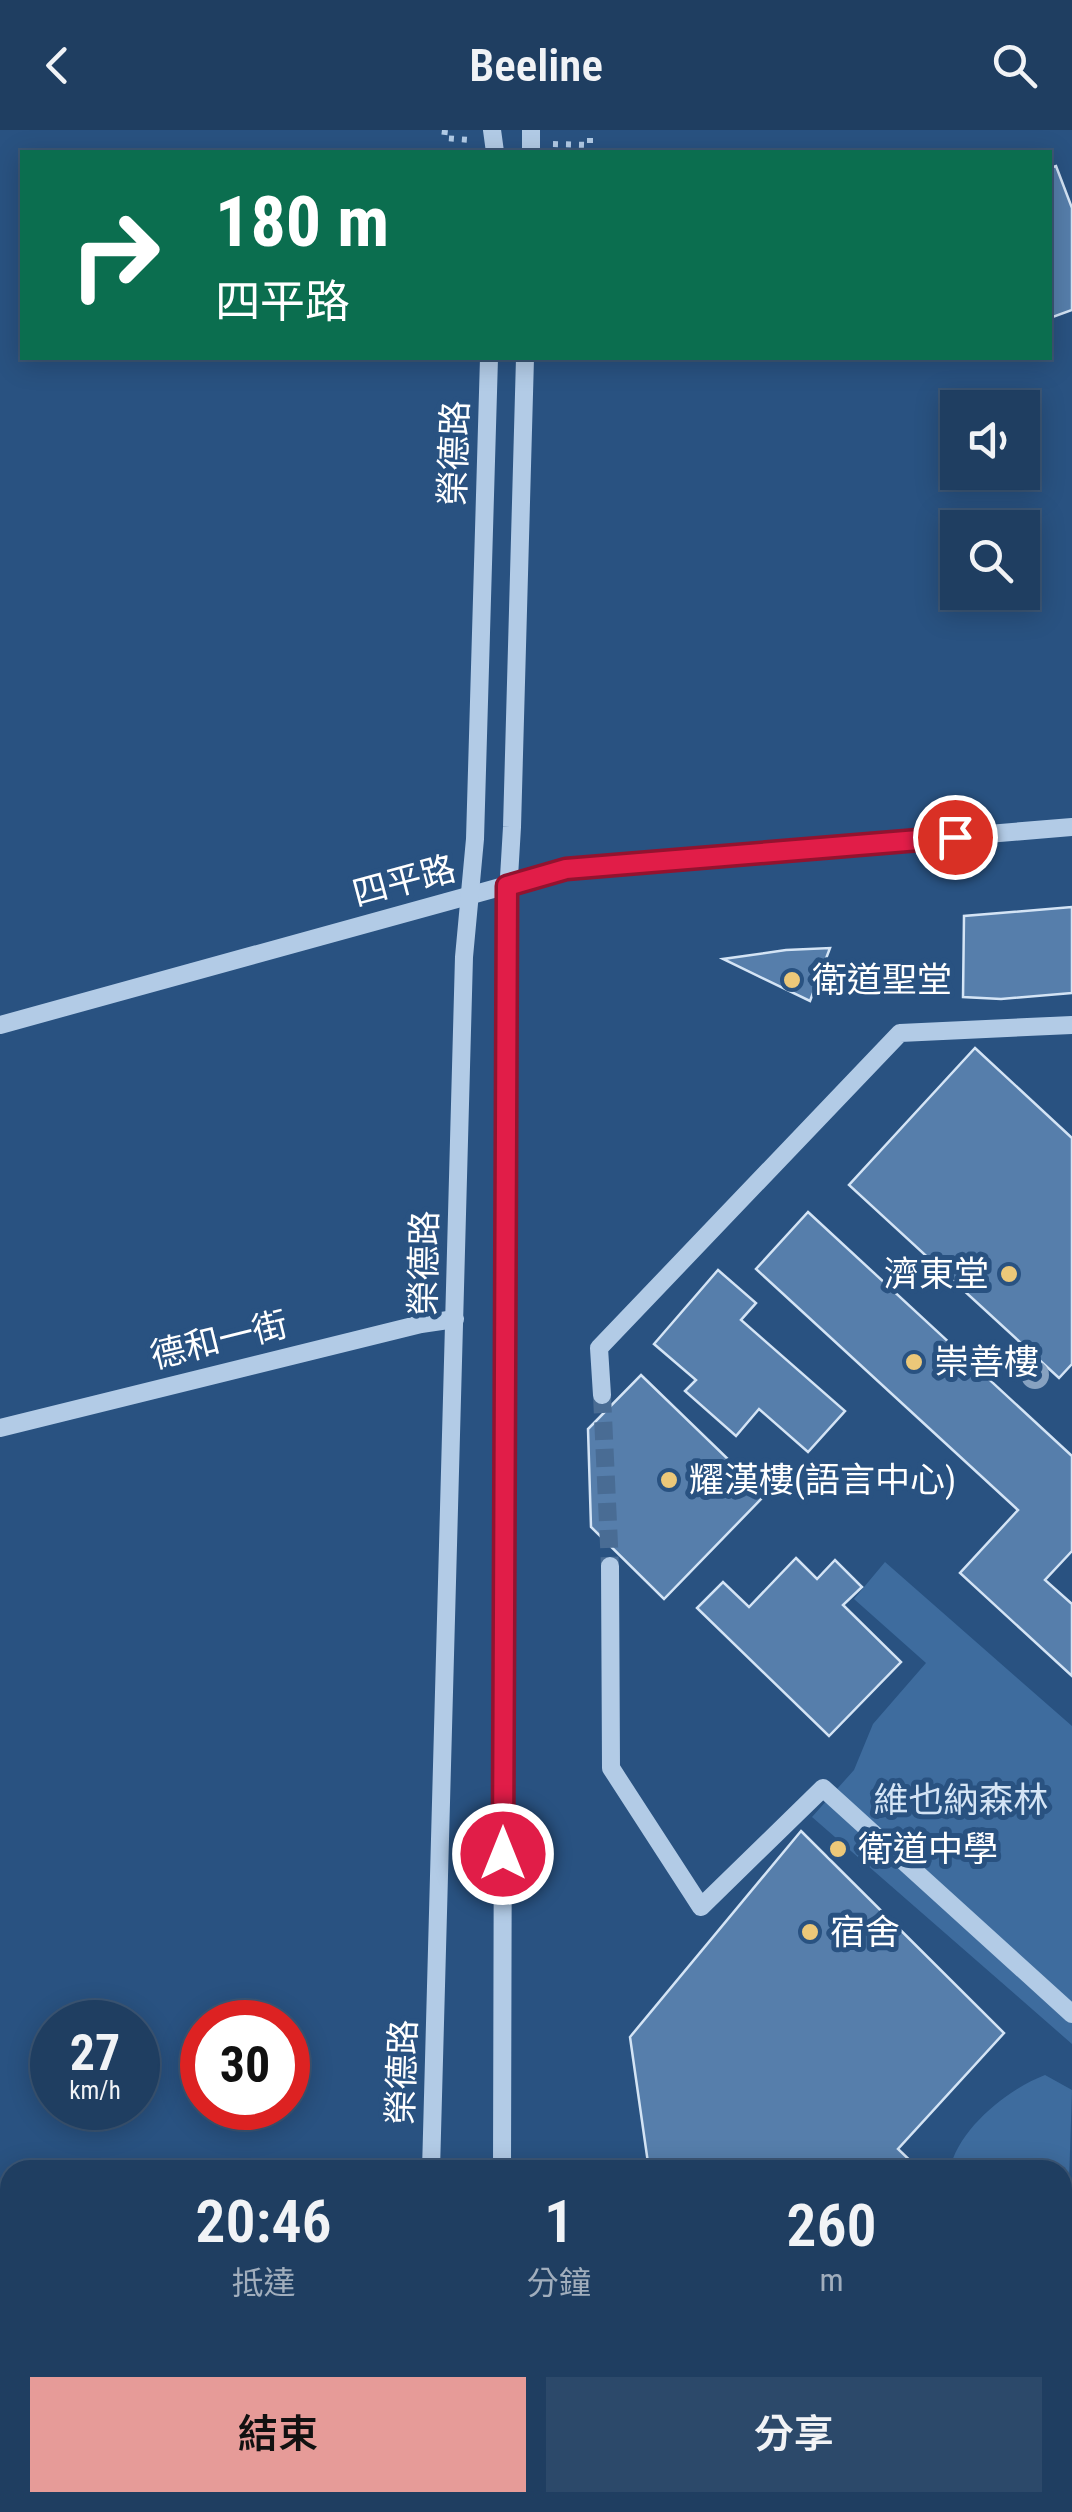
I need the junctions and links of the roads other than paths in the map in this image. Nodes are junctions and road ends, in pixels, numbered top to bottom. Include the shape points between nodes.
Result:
1 (489, 360) edge
2 (526, 360) edge
3 (1072, 827) edge
4 (507, 886) junction
5 (468, 897) junction
6 (0, 1025) edge
7 (1072, 1025) edge
8 (455, 1319) junction
9 (602, 1396) tunnel mouth
10 (0, 1428) edge
11 (610, 1566) tunnel mouth
12 (1072, 2014) edge
13 (432, 2160) edge
14 (502, 2160) edge

1 - 5 street, 榮德路
2 - 4 street, 榮德路
3 - 4 street, 四平路 via 566,869
4 - 5 street, 四平路
4 - 14 street, 榮德路
5 - 6 street, 四平路
5 - 8 street, 榮德路
7 - 9 street via 900,1033 600,1348
8 - 10 street, 德和一街
8 - 13 street, 榮德路
11 - 12 street via 612,1768 701,1907 823,1788

